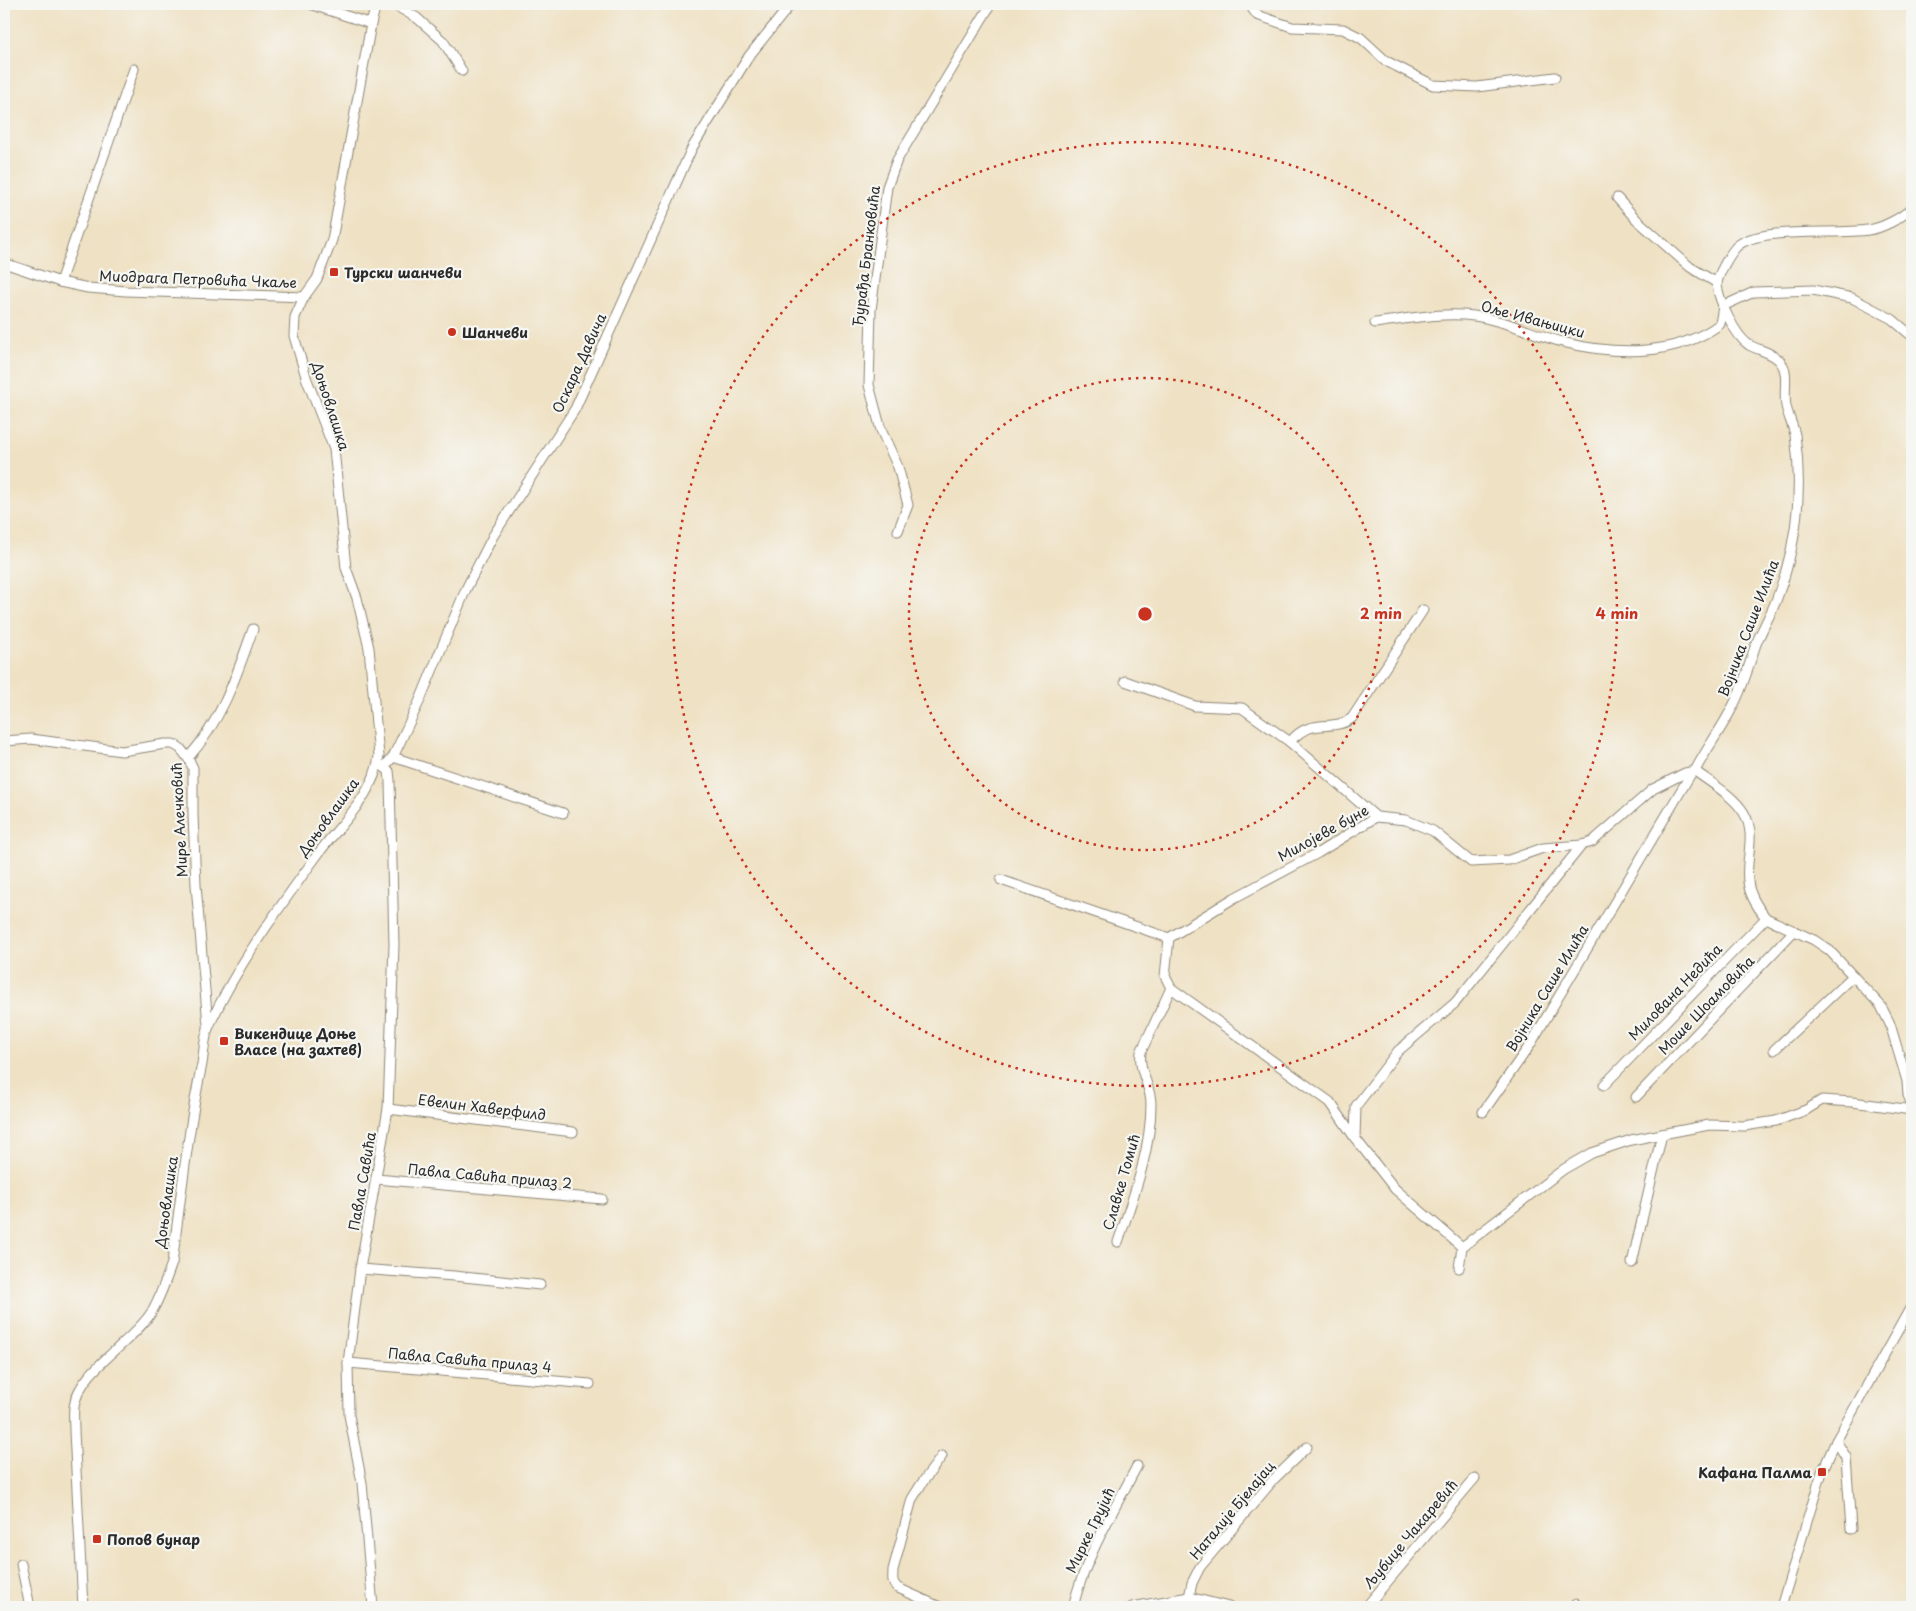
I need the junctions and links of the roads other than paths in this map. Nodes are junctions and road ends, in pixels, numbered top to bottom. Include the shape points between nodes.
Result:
1 (310, 4) edge
2 (376, 4) edge
3 (393, 4) edge
4 (791, 4) edge
5 (991, 4) edge
6 (1249, 4) edge
7 (371, 24) junction
8 (134, 69) dead end
9 (462, 72) dead end
10 (1555, 77) dead end
11 (1618, 198) dead end
12 (1912, 208) edge
13 (4, 263) edge
14 (60, 282) junction
15 (1717, 283) junction
16 (304, 297) junction
17 (1723, 306) junction
18 (1375, 323) dead end
19 (1912, 336) edge
20 (898, 531) dead end
21 (1422, 610) dead end
22 (253, 629) dead end
23 (1125, 681) dead end
24 (4, 740) edge
25 (1290, 742) junction
26 (393, 757) junction
27 (188, 758) junction
28 (382, 765) junction
29 (1691, 772) junction
30 (563, 813) dead end
31 (1376, 817) junction
32 (1582, 845) junction
33 (1001, 880) dead end
34 (1766, 918) junction
35 (1794, 931) junction
36 (1170, 938) junction
37 (1853, 976) junction
38 (1171, 988) junction
39 (208, 1026) junction
40 (1774, 1050) dead end
41 (1912, 1072) edge
42 (1907, 1080) junction
43 (1604, 1085) dead end
44 (1636, 1097) dead end
45 (1912, 1105) edge
46 (388, 1110) junction
47 (1912, 1110) edge
48 (1483, 1112) dead end
49 (573, 1132) dead end
50 (1662, 1134) junction
51 (1355, 1138) junction
52 (376, 1180) junction
53 (602, 1199) dead end
54 (1118, 1242) dead end
55 (1462, 1247) junction
56 (1632, 1263) dead end
57 (1459, 1268) dead end
58 (360, 1269) junction
59 (540, 1285) dead end
60 (1912, 1305) edge
61 (348, 1363) junction
62 (590, 1384) dead end
63 (1836, 1441) junction
64 (1306, 1447) dead end
65 (942, 1456) dead end
66 (1137, 1466) dead end
67 (1475, 1478) dead end
68 (1851, 1529) dead end
69 (21, 1564) dead end
70 (1189, 1597) junction
71 (30, 1607) edge
72 (82, 1607) edge
73 (372, 1607) edge
74 (940, 1607) edge
75 (1072, 1607) edge
76 (1132, 1607) edge
77 (1229, 1607) edge
78 (1366, 1607) edge
79 (1781, 1607) edge

1 - 7 street
2 - 7 street, Доњовлашка
3 - 9 street via 417,18 443,41
4 - 26 street, Оскара Давича via 749,56 692,148 575,409 492,536
5 - 20 street, Ђурађа Бранковића via 897,160 887,187 871,310 869,385 908,505
6 - 10 street via 1257,15 1292,27 1343,29 1361,38 1386,61 1433,86 1477,87
7 - 16 street, Доњовлашка via 332,240 317,279
8 - 14 street
11 - 15 street via 1636,219 1690,267
12 - 15 street via 1894,221 1870,230 1750,239 1730,255
13 - 14 street, Миодрага Петровића Чкаље
14 - 16 street, Миодрага Петровића Чкаље via 126,291
15 - 17 street, Војника Саше Илића
16 - 28 street, Доњовлашка via 294,317 294,336 307,380 334,448 346,568 369,648
17 - 18 street, Оље Ивањицки via 1720,324 1710,332 1685,343 1648,351 1588,348 1475,316 1451,315
17 - 19 street via 1754,292 1813,290 1852,298 1892,319
17 - 29 street, Војника Саше Илића via 1742,339 1773,356 1784,367 1786,405 1793,425 1800,488 1793,540 1778,596 1741,690 1723,725
21 - 25 street via 1352,718 1345,723 1308,728
22 - 27 street, Мире Алечковић via 217,718
23 - 25 street via 1194,706 1242,708
24 - 27 street via 30,739 122,751 173,744
25 - 31 street
26 - 28 street, Оскара Давича
26 - 30 street
27 - 39 street, Мире Алечковић via 193,768 196,886
28 - 39 street, Доњовлашка via 356,807 319,852 239,969
28 - 46 street, Павла Савића via 389,771 390,781 394,946
29 - 32 street, Милојеве буне via 1653,789 1592,842
29 - 34 street via 1737,804 1747,819 1751,841 1747,880 1756,904
29 - 48 street, Војника Саше Илића via 1530,1045
31 - 32 street, Милојеве буне via 1406,820 1432,831 1471,862 1510,860 1543,848
31 - 36 street, Милојеве буне
32 - 51 street, Милојеве буне via 1456,1004 1398,1051 1382,1071 1356,1106
33 - 36 street
34 - 35 street
34 - 43 street, Милована Недића
35 - 37 street via 1829,950
35 - 44 street, Моше Шоамовића
36 - 38 street via 1165,976
37 - 40 street
37 - 42 street via 1886,1014
38 - 51 street via 1330,1102
38 - 54 street, Славке Томић via 1141,1052 1140,1063 1151,1102 1150,1136
39 - 72 street, Доњовлашка via 193,1101 172,1263 151,1313 83,1382 74,1408
41 - 42 street
42 - 45 street
46 - 49 street, Евелин Хаверфилд
46 - 52 street, Павла Савића
47 - 50 street via 1822,1100 1776,1121 1744,1126 1709,1125
50 - 55 street via 1592,1153 1564,1169
50 - 56 street
51 - 55 street via 1395,1189
52 - 53 street, Павла Савића прилаз 2
52 - 58 street, Павла Савића
55 - 57 street
58 - 59 street
58 - 61 street, Павла Савића
60 - 63 street
61 - 62 street, Павла Савића прилаз 4
61 - 73 street, Павла Савића via 349,1415 362,1483
63 - 68 street via 1846,1457
63 - 79 street via 1822,1472
64 - 70 street, Наталије Бјелајац via 1274,1479 1200,1567
65 - 74 street via 912,1500 892,1579 898,1588
66 - 75 street, Мирке Грујић via 1095,1547
67 - 78 street, Љубице Чакаревић
69 - 71 street
70 - 76 street
70 - 77 street

